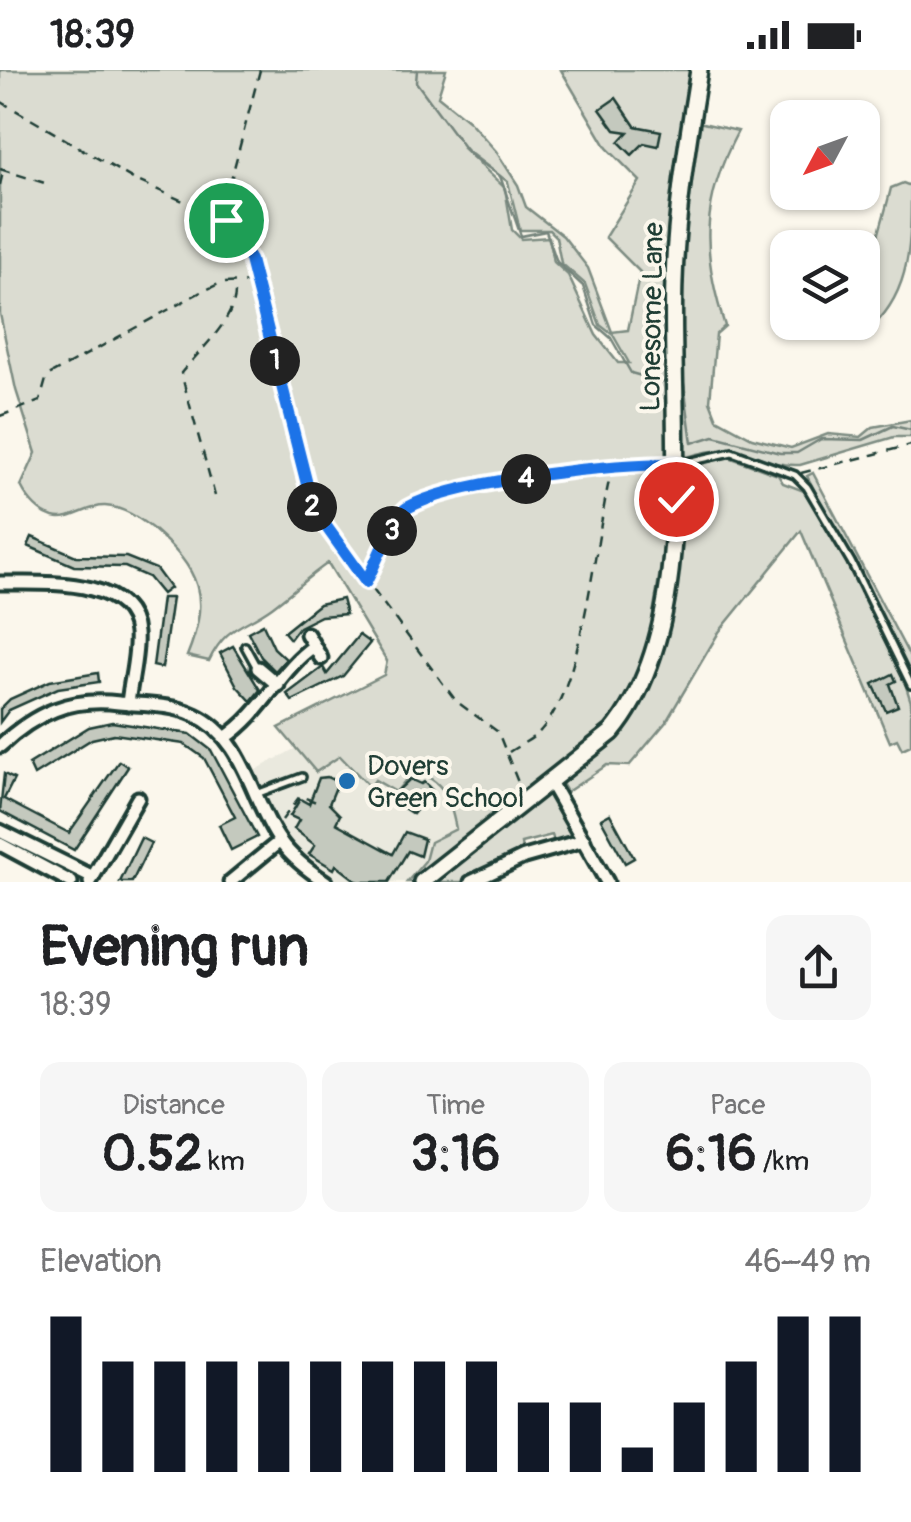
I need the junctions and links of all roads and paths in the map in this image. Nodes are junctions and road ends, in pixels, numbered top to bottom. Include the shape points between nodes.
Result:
1 (260, 70) edge
2 (699, 70) edge
3 (0, 102) edge
4 (2, 170) edge
5 (0, 185) edge
6 (51, 185) dead end
7 (226, 220) junction
8 (257, 282) junction
9 (233, 285) junction
10 (0, 416) edge
11 (911, 445) edge
12 (676, 464) junction
13 (612, 467) junction
14 (795, 475) junction
15 (215, 496) dead end
16 (0, 582) edge
17 (366, 582) junction
18 (245, 646) dead end
19 (322, 658) dead end
20 (258, 668) joint
21 (278, 685) junction
22 (911, 685) edge
23 (128, 704) junction
24 (226, 738) junction
25 (0, 746) edge
26 (508, 752) junction
27 (302, 776) dead end
28 (550, 782) junction
29 (256, 795) junction
30 (138, 798) dead end
31 (526, 800) junction
32 (322, 804) dead end
33 (272, 826) junction
34 (0, 831) edge
35 (280, 840) junction
36 (584, 840) junction
37 (0, 844) edge
38 (91, 879) edge
39 (71, 882) edge
40 (230, 882) edge
41 (326, 882) edge
42 (422, 882) edge
43 (470, 882) edge
44 (608, 882) edge

1 - 7 path via 224,206
2 - 12 street, Lonesome Lane via 676,220
3 - 7 path via 133,179
4 - 5 path
4 - 6 path
7 - 8 path
8 - 9 path
8 - 17 path via 313,508
9 - 10 path via 220,283 68,362 47,376 33,407
9 - 15 path via 231,310 182,374
11 - 14 path
12 - 13 path
12 - 14 lane via 732,452
12 - 28 street, Lonesome Lane via 669,567 649,670 634,706 612,732
13 - 17 path via 470,489 407,508
13 - 26 path via 584,621 558,701 541,731
14 - 22 lane via 851,562
16 - 23 street via 95,590 121,602 136,632
17 - 26 path via 456,701 498,732
18 - 20 lane
19 - 21 street via 310,640
20 - 21 street
21 - 24 street
23 - 24 street via 196,715
23 - 25 street via 95,700 53,709
24 - 29 street
26 - 31 path
27 - 29 lane
28 - 31 street, Lonesome Lane
28 - 36 street
29 - 33 street
30 - 38 street
31 - 42 street, Lonesome Lane
32 - 33 path via 300,796
33 - 35 street
34 - 38 street
35 - 40 street
35 - 41 street
36 - 43 street
36 - 44 street
37 - 39 street

